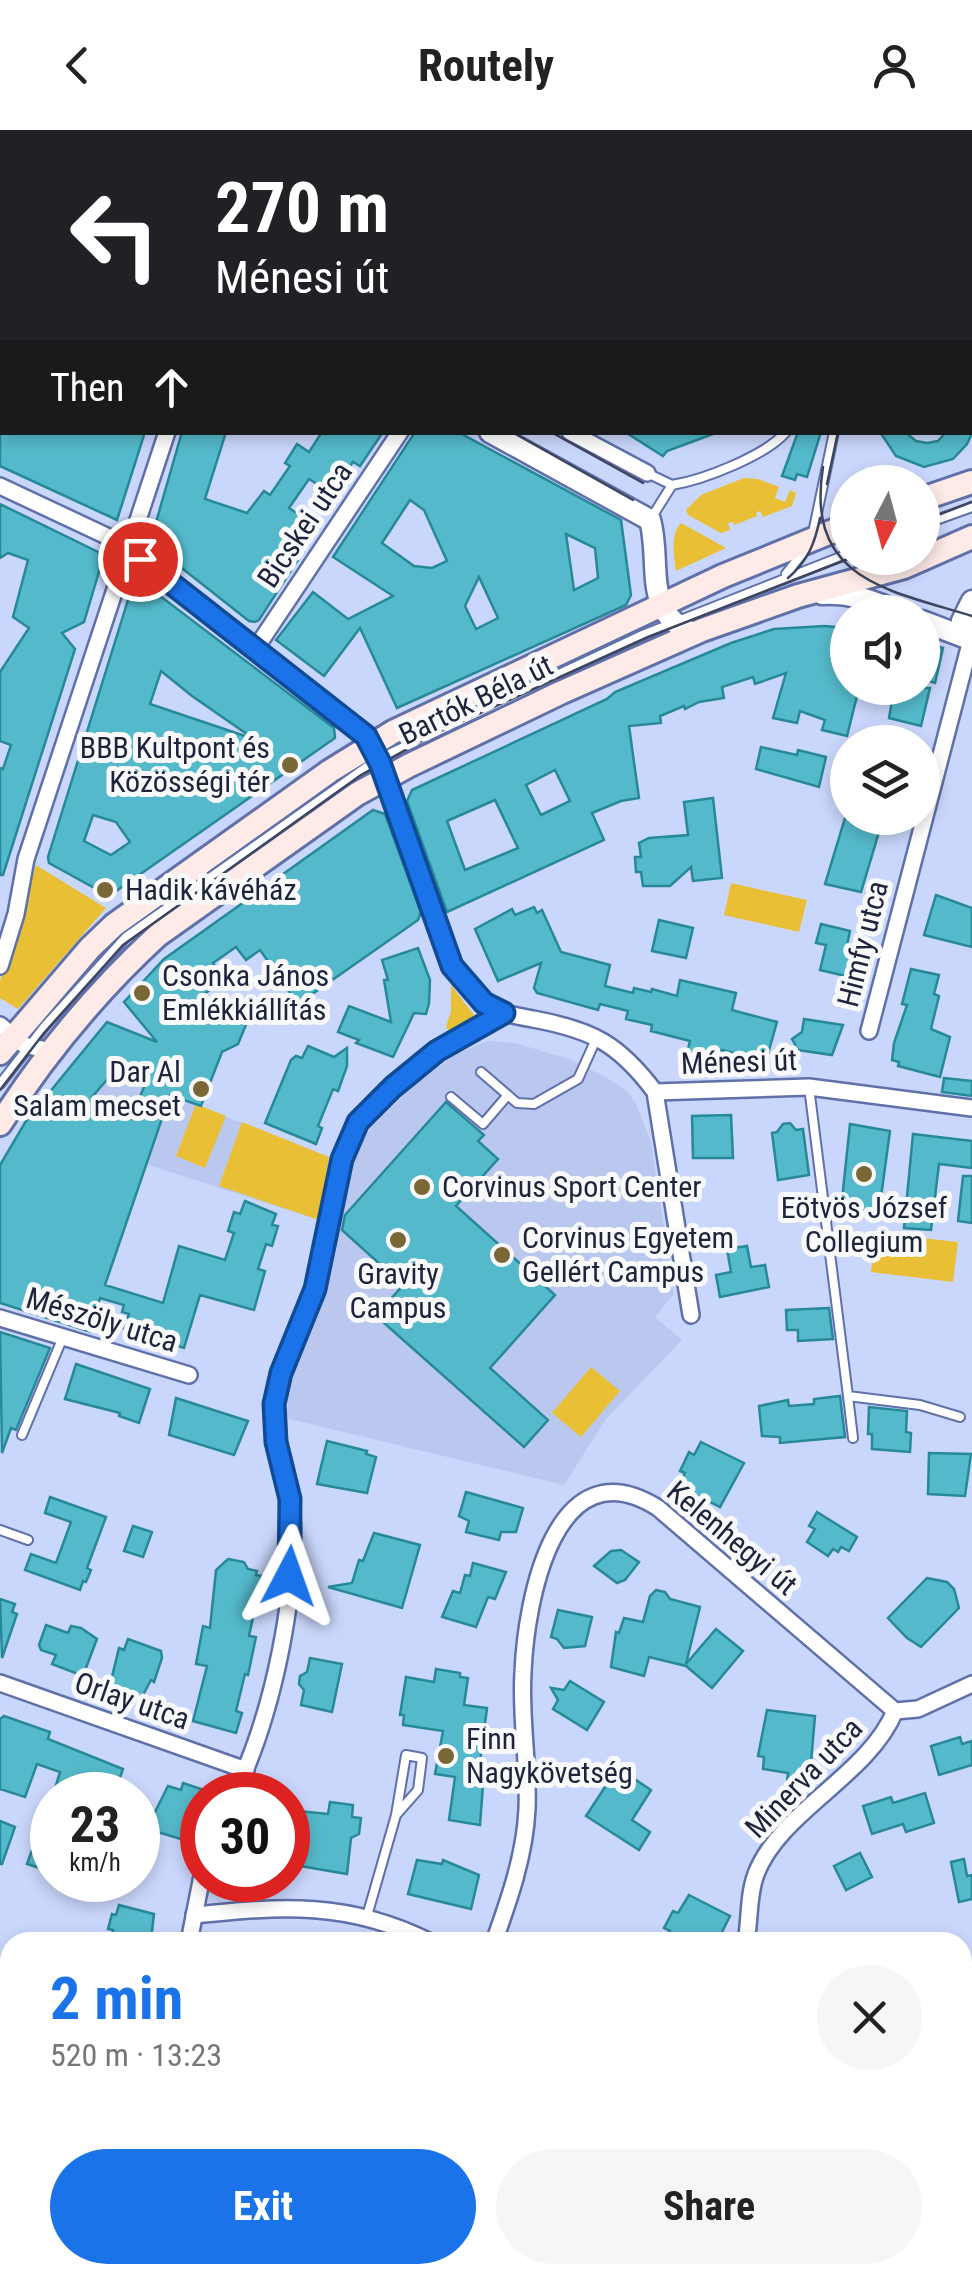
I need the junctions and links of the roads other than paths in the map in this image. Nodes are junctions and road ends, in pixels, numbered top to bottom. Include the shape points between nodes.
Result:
1 (165, 435) edge
2 (398, 435) edge
3 (495, 435) edge
4 (576, 435) edge
5 (784, 435) edge
6 (833, 435) edge
7 (646, 473) joint
8 (972, 482) edge
9 (0, 486) edge
10 (672, 486) junction
11 (940, 493) edge
12 (972, 507) edge
13 (940, 519) edge
14 (650, 520) junction
15 (830, 531) edge
16 (812, 537) junction
17 (972, 537) edge
18 (128, 550) junction
19 (830, 561) edge
20 (774, 582) junction
21 (854, 595) edge
22 (798, 596) junction
23 (972, 601) edge
24 (682, 620) junction
25 (940, 628) edge
26 (640, 636) junction
27 (971, 640) edge
28 (256, 648) junction
29 (378, 760) junction
30 (100, 950) junction
31 (0, 966) edge
32 (91, 1001) junction
33 (504, 1013) junction
34 (869, 1031) dead end
35 (597, 1037) junction
36 (19, 1043) edge
37 (481, 1072) dead end
38 (0, 1084) edge
39 (809, 1087) junction
40 (655, 1092) junction
41 (508, 1096) junction
42 (451, 1097) dead end
43 (972, 1108) edge
44 (0, 1124) edge
45 (692, 1315) dead end
46 (0, 1318) edge
47 (63, 1338) junction
48 (188, 1376) dead end
49 (848, 1396) junction
50 (960, 1417) dead end
51 (22, 1435) dead end
52 (853, 1438) dead end
53 (0, 1530) edge
54 (28, 1540) dead end
55 (0, 1683) edge
56 (972, 1684) edge
57 (895, 1711) junction
58 (246, 1770) joint
59 (396, 1815) junction
60 (197, 1902) edge
61 (194, 1915) junction
62 (368, 1916) junction
63 (191, 1932) edge
64 (406, 1932) edge
65 (497, 1932) edge
66 (747, 1932) edge

1 - 18 street
2 - 28 street, Bicskei utca
3 - 14 street
4 - 7 street
5 - 10 lane via 757,453
6 - 16 lane
7 - 10 lane
8 - 11 main road
9 - 18 street
10 - 14 lane
12 - 13 lane
14 - 24 street
15 - 16 main road, Bartók Béla út
16 - 20 lane
16 - 24 main road, Bartók Béla út
17 - 22 main road, Bartók Béla út via 904,566
18 - 28 street
18 - 31 street via 26,858
19 - 20 lane, Bartók Béla út
20 - 24 lane, Bartók Béla út
21 - 22 street
22 - 24 main road, Bartók Béla út
23 - 27 street via 962,620
24 - 26 lane
24 - 26 lane
24 - 26 lane, Bartók Béla út
24 - 29 main road, Bartók Béla út
24 - 29 main road, Bartók Béla út via 560,693
25 - 27 street
26 - 29 lane, Bartók Béla út
27 - 34 street, Himfy utca
28 - 29 street via 360,728
29 - 30 main road, Bartók Béla út via 155,894
29 - 32 main road, Bartók Béla út via 356,794 158,935
29 - 33 street, Ménesi út via 452,966 484,1003
30 - 32 main road via 112,962
30 - 36 main road, Bartók Béla út
32 - 36 main road, Bartók Béla út
33 - 35 street, Ménesi út
33 - 58 street via 437,1051 393,1087 358,1122 342,1159 315,1289 274,1404 290,1499 290,1565 280,1648
35 - 40 street, Ménesi út via 624,1054
35 - 41 lane via 568,1087 534,1104
36 - 38 lane, Bartók Béla út
36 - 44 main road, Bartók Béla út
37 - 41 lane
39 - 40 street, Ménesi út
39 - 43 street, Ménesi út
39 - 49 lane
40 - 45 street
41 - 42 lane via 483,1124
46 - 47 street, Mészöly utca
47 - 48 street, Mészöly utca
47 - 51 lane
49 - 50 lane via 920,1404
49 - 52 lane
53 - 54 lane
55 - 58 street, Orlay utca
56 - 57 street via 918,1710
57 - 65 street, Kelenhegyi út via 658,1508 625,1492 604,1491 584,1500 551,1542 530,1616 522,1676 527,1810 518,1870
57 - 66 street, Minerva utca via 879,1742 762,1860
59 - 59 lane via 406,1755 422,1758 418,1790
59 - 62 lane
60 - 61 street
61 - 62 street via 305,1908
61 - 63 street
62 - 64 street

